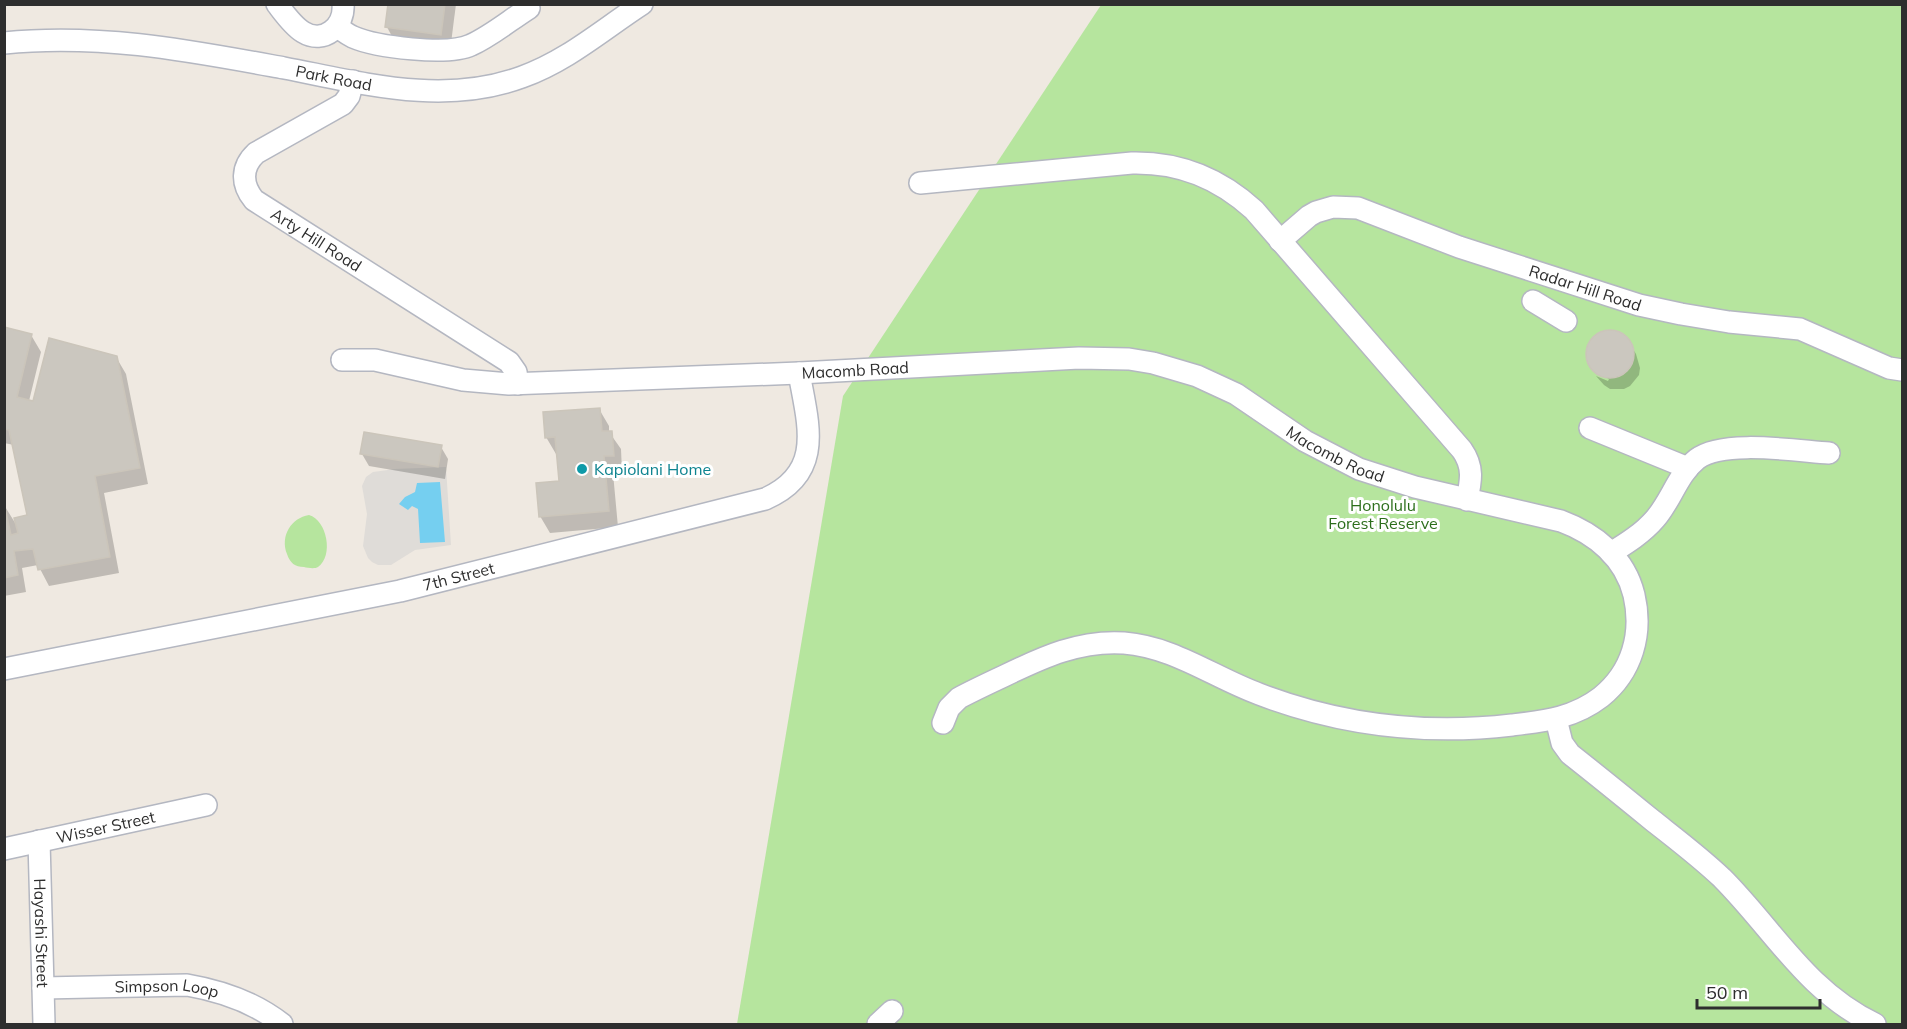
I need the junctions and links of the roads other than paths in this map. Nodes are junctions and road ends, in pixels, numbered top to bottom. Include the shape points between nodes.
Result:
1 (277, 4) edge
2 (343, 4) edge
3 (642, 4) edge
4 (529, 8) dead end
5 (338, 27) junction
6 (4, 43) edge
7 (353, 81) junction
8 (920, 183) dead end
9 (1280, 241) junction
10 (1546, 275) junction
11 (1550, 311) dead end
12 (342, 360) dead end
13 (1902, 370) edge
14 (799, 373) junction
15 (518, 384) junction
16 (1590, 429) dead end
17 (1829, 453) dead end
18 (1688, 468) junction
19 (1467, 500) junction
20 (1611, 553) junction
21 (4, 669) edge
22 (1556, 719) junction
23 (943, 723) dead end
24 (206, 805) dead end
25 (39, 841) junction
26 (4, 849) edge
27 (43, 988) junction
28 (44, 1024) edge
29 (282, 1024) edge
30 (1875, 1024) edge

1 - 5 street via 298,28 311,36 326,35
2 - 5 street
3 - 7 street, Park Road via 558,62 497,85 422,92
4 - 5 street via 477,42 454,50 360,40
6 - 7 street, Park Road via 84,40 148,45
7 - 15 street, Arty Hill Road via 343,104 250,159 244,175 246,189 254,200 509,363
8 - 9 street via 1132,163 1164,164 1195,172 1227,188 1254,210
9 - 10 street, Radar Hill Road via 1309,216 1346,206
9 - 19 street via 1462,450 1472,471
10 - 11 street
10 - 13 street, Radar Hill Road via 1660,310 1800,329 1889,369
12 - 15 street, Macomb Road via 375,360 463,380
14 - 15 street, Macomb Road
14 - 19 street, Macomb Road via 1104,357 1153,363 1217,384 1305,441 1359,469
14 - 21 street, 7th Street via 809,430 808,453 792,481 765,499 400,591
16 - 18 street
17 - 18 street via 1724,448 1699,457
18 - 20 street via 1656,519
19 - 20 street, Macomb Road via 1575,526
20 - 22 street, Macomb Road via 1628,578 1636,606 1633,652 1619,680 1609,690 1586,707
22 - 23 street, Macomb Road via 1455,729 1355,722 1258,694 1161,650 1107,643 1057,651 1032,662 959,698 949,708
22 - 30 street via 1562,743 1570,754 1721,878 1820,988
24 - 25 street, Wisser Street
25 - 26 street, Wisser Street
25 - 27 street, Hayashi Street
27 - 28 street, Hayashi Street
27 - 29 street, Simpson Loop via 187,985 242,1000

